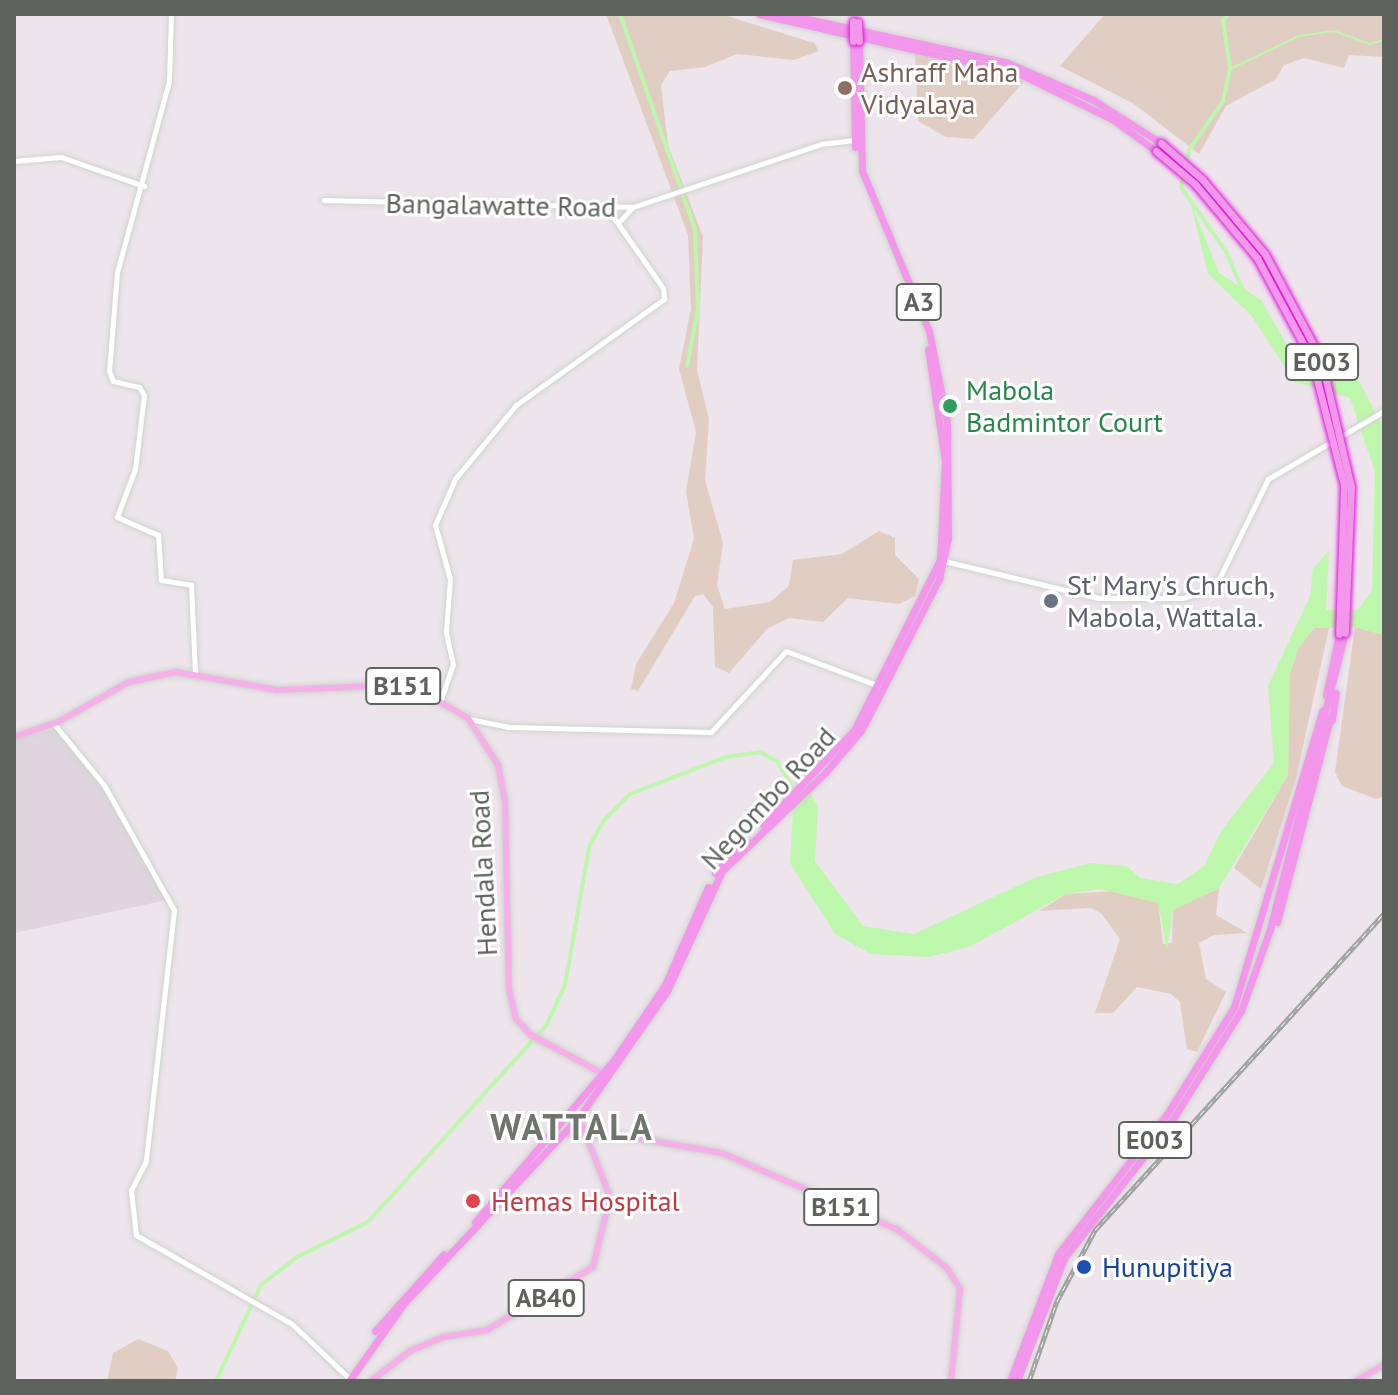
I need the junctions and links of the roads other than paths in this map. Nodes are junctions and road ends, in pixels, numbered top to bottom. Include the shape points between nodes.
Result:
1 (171, 14) edge
2 (759, 14) edge
3 (784, 14) edge
4 (856, 18) edge
5 (857, 140) junction
6 (1158, 147) junction
7 (14, 161) edge
8 (144, 186) junction
9 (324, 200) dead end
10 (633, 207) junction
11 (607, 208) junction
12 (618, 223) junction
13 (1381, 413) edge
14 (942, 560) junction
15 (1342, 634) junction
16 (1342, 650) junction
17 (1339, 668) junction
18 (195, 674) junction
19 (881, 687) junction
20 (440, 702) junction
21 (468, 718) junction
22 (54, 724) junction
23 (14, 737) edge
24 (1263, 953) junction
25 (1257, 970) junction
26 (1220, 1042) junction
27 (606, 1076) junction
28 (579, 1117) junction
29 (562, 1134) junction
30 (586, 1134) junction
31 (1092, 1209) junction
32 (1384, 1365) edge
33 (347, 1379) edge
34 (371, 1381) edge
35 (951, 1381) edge
36 (1010, 1381) edge
37 (1017, 1381) edge
38 (1356, 1381) edge

1 - 8 street via 169,81
2 - 6 highway, E003 via 1001,67
3 - 6 highway, E003 via 1008,63 1093,100
4 - 5 highway, Negombo Road / A3, bridge
5 - 10 street, Bangalawatte Road via 821,144
5 - 14 highway, Negombo Road / A3 via 869,196 920,305 938,373 951,462
6 - 15 highway, E003, bridge via 1202,179 1265,254 1321,359 1346,450 1354,519
7 - 8 street via 61,157
8 - 18 street via 117,272 110,348 111,380 139,387 144,395 135,469 117,515 158,535 161,580 191,585
9 - 11 street, Bangalawatte Road
10 - 11 street, Bangalawatte Road
10 - 12 street
11 - 12 street
12 - 20 street via 664,299 516,405 455,479 435,525 450,579 446,631 453,665
13 - 14 street via 1268,479 1214,589 1182,598 1098,598
14 - 19 highway, Negombo Road / A3
15 - 16 highway, E003
15 - 26 highway, E003 via 1272,893
16 - 17 highway
16 - 24 highway, E003
17 - 24 highway via 1306,813
17 - 25 highway via 1309,814
18 - 20 main road, Hendala Road / B151 via 277,690 400,685
18 - 22 main road, Hendala Road / B151 via 129,682
19 - 21 street via 786,651 711,732 509,727
19 - 27 highway, Negombo Road / A3 via 848,748 717,870 665,985
20 - 21 main road, Hendala Road / B151
21 - 27 main road, Hendala Road / B151 via 498,765 505,800 511,1005 531,1035
22 - 23 main road, Hendala Road / B151
22 - 33 street via 104,785 174,910 146,1161 131,1190 136,1235 292,1324
24 - 25 highway, E003
25 - 26 highway, E003
26 - 31 highway, E003
27 - 28 highway, Negombo Road / A3
27 - 33 highway, Negombo Road / A3 via 387,1316
28 - 29 highway, Negombo Road / A3
28 - 30 main road
29 - 30 main road
29 - 33 highway, Negombo Road / A3 via 405,1302
30 - 34 main road, AB40 via 610,1197 593,1267 487,1330 443,1337 410,1351
30 - 35 main road, B151 via 722,1153 898,1230 947,1268 960,1289
31 - 36 highway, E003 via 1045,1277
31 - 37 highway, E003 via 1051,1282
32 - 38 main road

